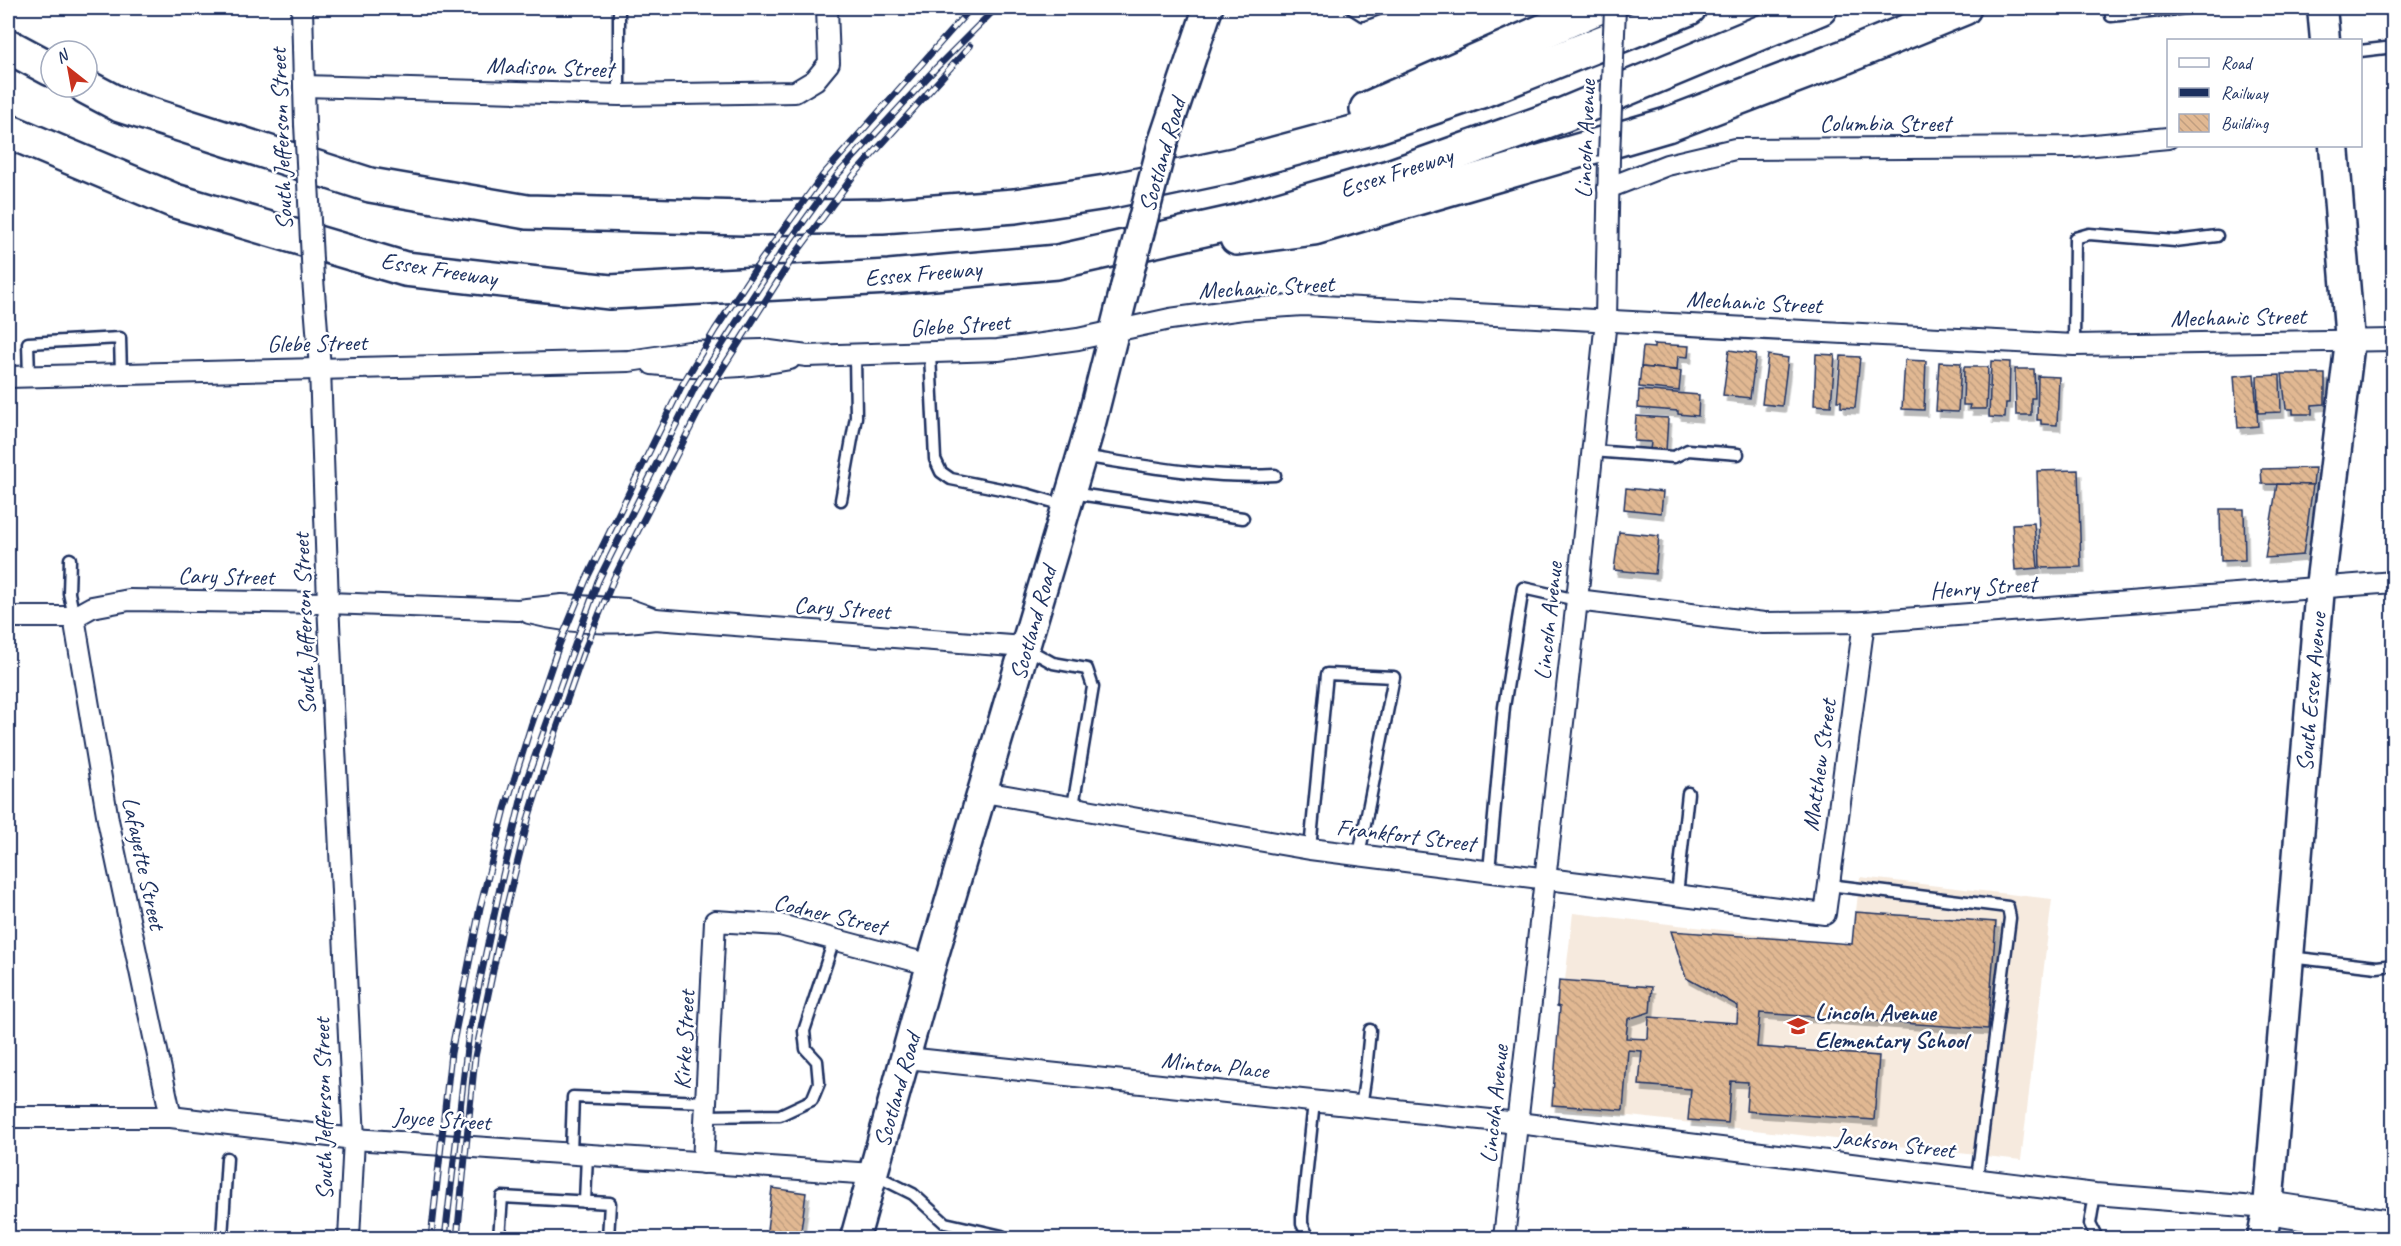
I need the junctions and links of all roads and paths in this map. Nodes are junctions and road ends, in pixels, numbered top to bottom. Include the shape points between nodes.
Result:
1 (302, 8) edge
2 (618, 8) edge
3 (827, 8) edge
4 (1208, 8) edge
5 (1352, 8) edge
6 (1381, 8) edge
7 (1596, 8) edge
8 (1615, 8) edge
9 (1689, 8) edge
10 (1820, 8) edge
11 (1964, 8) edge
12 (2187, 8) edge
13 (2322, 8) edge
14 (2111, 16) dead end
15 (2325, 39) edge
16 (8, 46) edge
17 (2394, 47) edge
18 (2362, 51) edge
19 (39, 63) edge
20 (304, 86) junction
21 (99, 94) edge
22 (619, 95) junction
23 (8, 131) edge
24 (2167, 138) edge
25 (2334, 147) edge
26 (1234, 165) junction
27 (1608, 188) junction
28 (2217, 236) dead end
29 (1057, 262) junction
30 (1606, 320) junction
31 (1114, 331) junction
32 (2394, 340) edge
33 (2350, 341) junction
34 (2074, 345) junction
35 (930, 354) junction
36 (855, 356) junction
37 (320, 368) junction
38 (121, 374) junction
39 (8, 377) edge
40 (29, 377) junction
41 (1592, 451) junction
42 (1738, 454) dead end
43 (1082, 456) junction
44 (1275, 475) dead end
45 (1069, 499) junction
46 (841, 500) dead end
47 (1243, 518) dead end
48 (70, 559) dead end
49 (2394, 582) edge
50 (2320, 587) junction
51 (1577, 600) junction
52 (328, 603) junction
53 (8, 617) edge
54 (74, 617) junction
55 (1864, 622) junction
56 (1026, 647) junction
57 (984, 792) junction
58 (1688, 793) dead end
59 (1073, 806) junction
60 (1310, 849) junction
61 (1359, 855) junction
62 (1489, 871) junction
63 (1544, 878) junction
64 (1828, 885) junction
65 (1677, 895) junction
66 (1824, 914) joint
67 (715, 921) joint
68 (834, 940) junction
69 (2289, 957) junction
70 (931, 965) junction
71 (2394, 965) edge
72 (1370, 1030) dead end
73 (907, 1058) junction
74 (1314, 1102) junction
75 (1360, 1107) junction
76 (706, 1109) junction
77 (8, 1117) edge
78 (171, 1117) junction
79 (1518, 1123) junction
80 (354, 1138) junction
81 (579, 1154) junction
82 (227, 1158) dead end
83 (704, 1163) junction
84 (873, 1174) junction
85 (1977, 1178) junction
86 (2095, 1194) junction
87 (585, 1202) junction
88 (2268, 1208) junction
89 (2392, 1227) edge
90 (1002, 1236) dead end
91 (222, 1239) edge
92 (349, 1239) edge
93 (499, 1239) edge
94 (608, 1239) edge
95 (855, 1239) edge
96 (1309, 1239) edge
97 (1504, 1239) edge
98 (2097, 1239) edge
99 (2262, 1239) edge
100 (2331, 1239) edge

1 - 20 street, South Jefferson Street
2 - 22 lane
3 - 22 street, Madison Street via 829,63 815,80 795,92
4 - 31 main road, Scotland Road, bridge via 1163,142
5 - 6 lane via 1362,15
7 - 26 highway
8 - 27 street, Lincoln Avenue, bridge
9 - 26 highway, Essex Freeway via 1481,91 1375,127
10 - 29 highway, Essex Freeway via 1563,115 1389,177 1236,222
11 - 29 highway via 1667,124 1314,228
12 - 14 lane
13 - 15 main road
16 - 19 highway
17 - 18 lane
20 - 22 street, Madison Street
20 - 37 street, South Jefferson Street, bridge
21 - 26 highway, Essex Freeway via 120,105 370,185 527,212 744,218 882,216 1015,206
23 - 29 highway, Essex Freeway via 175,201 405,269 610,292 889,277
24 - 27 street, Columbia Street via 2074,147 1735,148 1667,165
25 - 33 main road, South Essex Avenue
27 - 30 street, Lincoln Avenue
28 - 34 lane via 2175,241 2089,234 2075,238
30 - 31 street, Mechanic Street via 1303,305 1243,309
30 - 34 street, Mechanic Street
30 - 41 street, Lincoln Avenue
31 - 35 street, Glebe Street via 998,350
31 - 43 main road, Scotland Road
32 - 33 street, Mechanic Street
33 - 34 street, Mechanic Street
33 - 50 main road, South Essex Avenue
35 - 36 street, Glebe Street
35 - 45 lane via 935,459 941,472 951,479
36 - 37 street, Glebe Street via 807,356 762,350 689,352 629,361
36 - 46 lane via 856,417
37 - 38 street, Glebe Street
37 - 52 street, South Jefferson Street
38 - 40 street, Glebe Street
38 - 40 lane via 120,338 28,343
39 - 40 street, Glebe Street
41 - 42 lane via 1674,457 1688,450
41 - 51 street, Lincoln Avenue
43 - 44 lane via 1245,477
43 - 45 main road, Scotland Road
45 - 47 lane
45 - 56 main road, Scotland Road
48 - 54 lane via 69,593
49 - 50 street, Henry Street
50 - 55 street, Henry Street
50 - 69 main road, South Essex Avenue
51 - 55 street, Henry Street via 1764,623
51 - 62 lane via 1523,588 1504,706
51 - 63 street, Lincoln Avenue
52 - 54 street, Cary Street via 129,600 92,607
52 - 56 street, Cary Street via 518,610 568,621 620,624 655,619
52 - 80 street, South Jefferson Street
53 - 54 street, Cary Street
54 - 78 street, Lafayette Street via 108,820
55 - 64 street, Matthew Street
56 - 57 main road, Scotland Road
56 - 59 lane via 1053,663 1087,669 1093,687
57 - 59 street, Frankfort Street
57 - 70 main road, Scotland Road
58 - 65 lane
59 - 60 street, Frankfort Street
60 - 61 street, Frankfort Street
60 - 61 lane via 1327,674 1394,677
61 - 62 street, Frankfort Street
62 - 63 street, Frankfort Street
63 - 65 street, Frankfort Street
63 - 79 street, Lincoln Avenue
64 - 66 street, Matthew Street
64 - 85 lane via 2008,907 2010,918
65 - 66 street, Frankfort Street
67 - 68 street, Codner Street via 780,925
67 - 76 street, Kirke Street
68 - 70 street, Codner Street
68 - 76 lane via 804,1031 806,1049 817,1061 819,1083 812,1100 780,1115
69 - 71 lane via 2377,967
69 - 88 main road, South Essex Avenue
70 - 73 main road, Scotland Road
72 - 75 lane
73 - 74 street, Minton Place
73 - 84 main road, Scotland Road
74 - 75 street, Minton Place
74 - 96 lane via 1302,1216
75 - 79 street, Minton Place
76 - 81 lane via 573,1097
76 - 83 street, Kirke Street
77 - 78 street, Joyce Street
78 - 80 street, Joyce Street
79 - 85 street, Jackson Street
79 - 97 street, Lincoln Avenue
80 - 81 street, Joyce Street
80 - 92 street, South Jefferson Street
81 - 83 street, Joyce Street
81 - 87 lane
82 - 91 lane
83 - 84 street, Joyce Street
84 - 90 lane via 913,1194 945,1222
84 - 95 main road, Scotland Road
85 - 86 street, Jackson Street
86 - 88 street, Jackson Street
86 - 98 lane via 2090,1224
87 - 93 lane via 502,1197
87 - 94 lane via 610,1203
88 - 89 main road
88 - 99 main road, South Essex Avenue
89 - 100 main road

